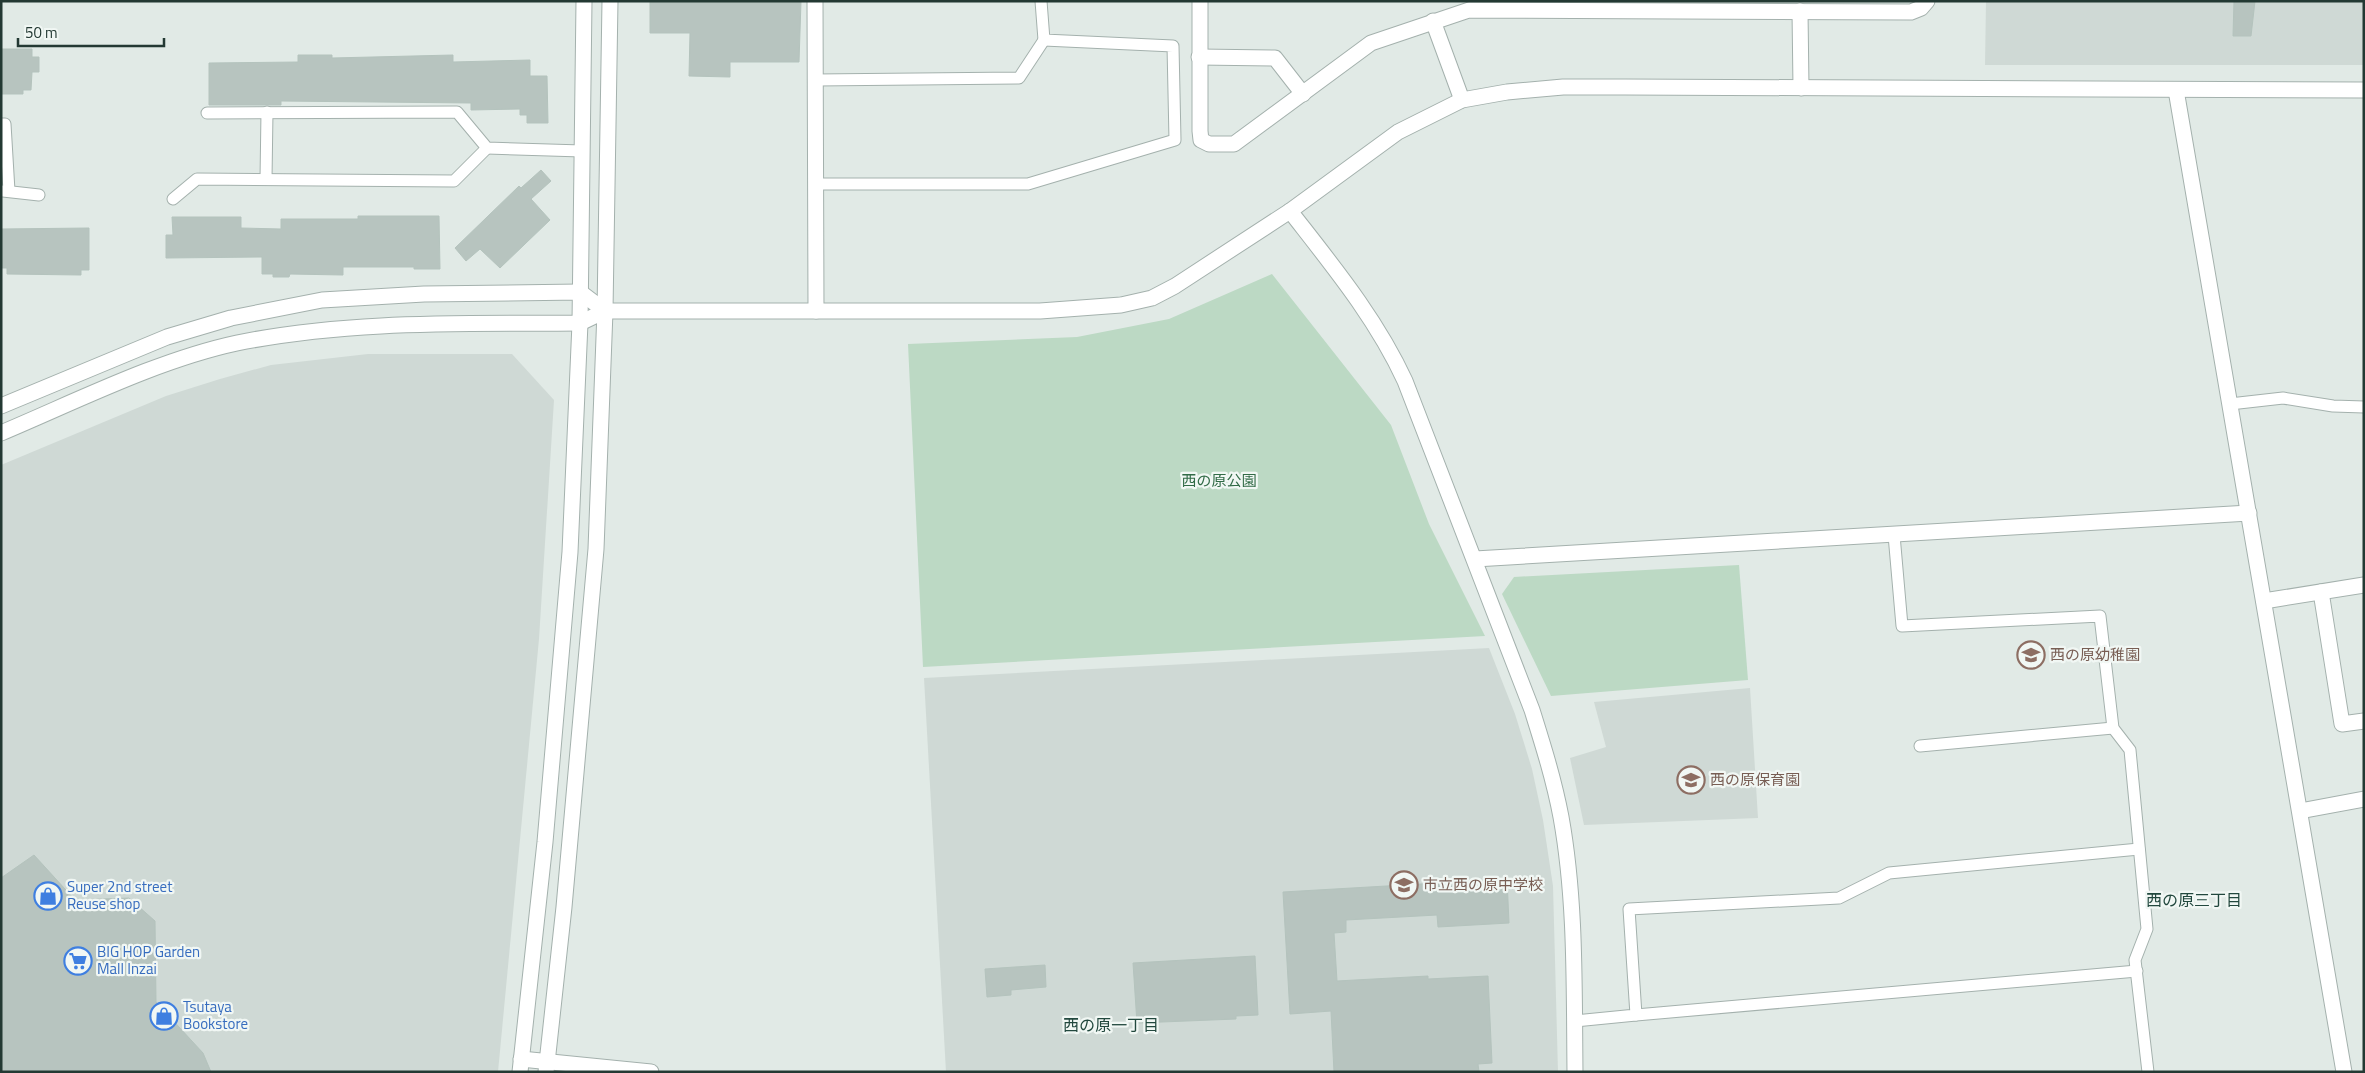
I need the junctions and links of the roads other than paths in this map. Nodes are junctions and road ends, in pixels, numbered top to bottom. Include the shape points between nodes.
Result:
1 (584, 1) edge
2 (610, 1) edge
3 (816, 1) edge
4 (1041, 1) edge
5 (1200, 1) edge
6 (1927, 1) edge
7 (1552, 5) edge
8 (1800, 11) junction
9 (1432, 22) junction
10 (1044, 40) junction
11 (1199, 57) junction
12 (816, 80) junction
13 (1801, 88) junction
14 (2176, 90) junction
15 (2364, 90) edge
16 (1302, 94) junction
17 (1462, 100) junction
18 (266, 112) junction
19 (207, 113) dead end
20 (1, 124) edge
21 (487, 148) junction
22 (582, 151) junction
23 (266, 179) junction
24 (816, 184) junction
25 (5, 191) edge
26 (39, 195) dead end
27 (174, 199) dead end
28 (1290, 211) junction
29 (580, 292) junction
30 (605, 311) junction
31 (816, 311) junction
32 (580, 323) junction
33 (2230, 404) junction
34 (1, 406) edge
35 (2364, 408) edge
36 (1, 433) edge
37 (2249, 513) junction
38 (1894, 535) junction
39 (1475, 559) junction
40 (2364, 585) edge
41 (2321, 592) junction
42 (2264, 601) junction
43 (2364, 720) edge
44 (2113, 728) junction
45 (1920, 746) dead end
46 (2364, 799) edge
47 (2300, 811) junction
48 (2140, 849) junction
49 (2136, 971) junction
50 (1636, 1015) junction
51 (1575, 1021) junction
52 (521, 1065) edge
53 (547, 1067) edge
54 (652, 1072) edge
55 (1575, 1072) edge
56 (2148, 1072) edge
57 (2344, 1072) edge

1 - 22 street
2 - 30 street
3 - 12 street
4 - 10 lane
5 - 11 street
6 - 8 street via 1911,12
7 - 8 street
7 - 9 street via 1470,10
8 - 13 street
9 - 16 street via 1371,43
9 - 17 street
10 - 12 lane via 1019,78
10 - 24 lane via 1173,46 1175,140 1028,184
11 - 16 street via 1275,58
11 - 16 street via 1201,140 1209,144 1234,144
12 - 24 street
13 - 14 street
13 - 17 street via 1563,87
14 - 15 street
14 - 33 street
17 - 28 street via 1398,132
18 - 19 lane
18 - 21 lane via 457,112
18 - 23 lane
20 - 25 lane via 5,124
21 - 22 lane
21 - 23 lane via 454,181
22 - 29 street
23 - 27 lane via 197,179
24 - 31 street
25 - 26 lane
28 - 31 street via 1175,286 1152,298 1120,305 1040,312
28 - 39 street via 1348,286 1391,350
29 - 30 street
29 - 32 street
29 - 34 street via 424,294 322,300 231,318 168,337
30 - 31 street
30 - 32 street
30 - 53 street via 596,549
32 - 36 street via 338,328 237,343 174,361
32 - 52 street via 570,552 545,842
33 - 35 lane via 2283,398
33 - 37 street
37 - 38 street
37 - 42 street
38 - 39 street
38 - 44 lane via 1902,626 2100,616
39 - 51 street via 1532,710 1561,817 1570,886
40 - 41 street
41 - 42 street
41 - 43 street via 2342,724
42 - 47 street
44 - 45 lane
44 - 48 lane via 2130,750
46 - 47 street
47 - 57 street
48 - 49 lane via 2147,929 2135,960
48 - 50 lane via 1889,872 1838,898 1629,909
49 - 50 lane
49 - 56 lane
50 - 51 lane
51 - 55 street
52 - 53 street
53 - 54 street

